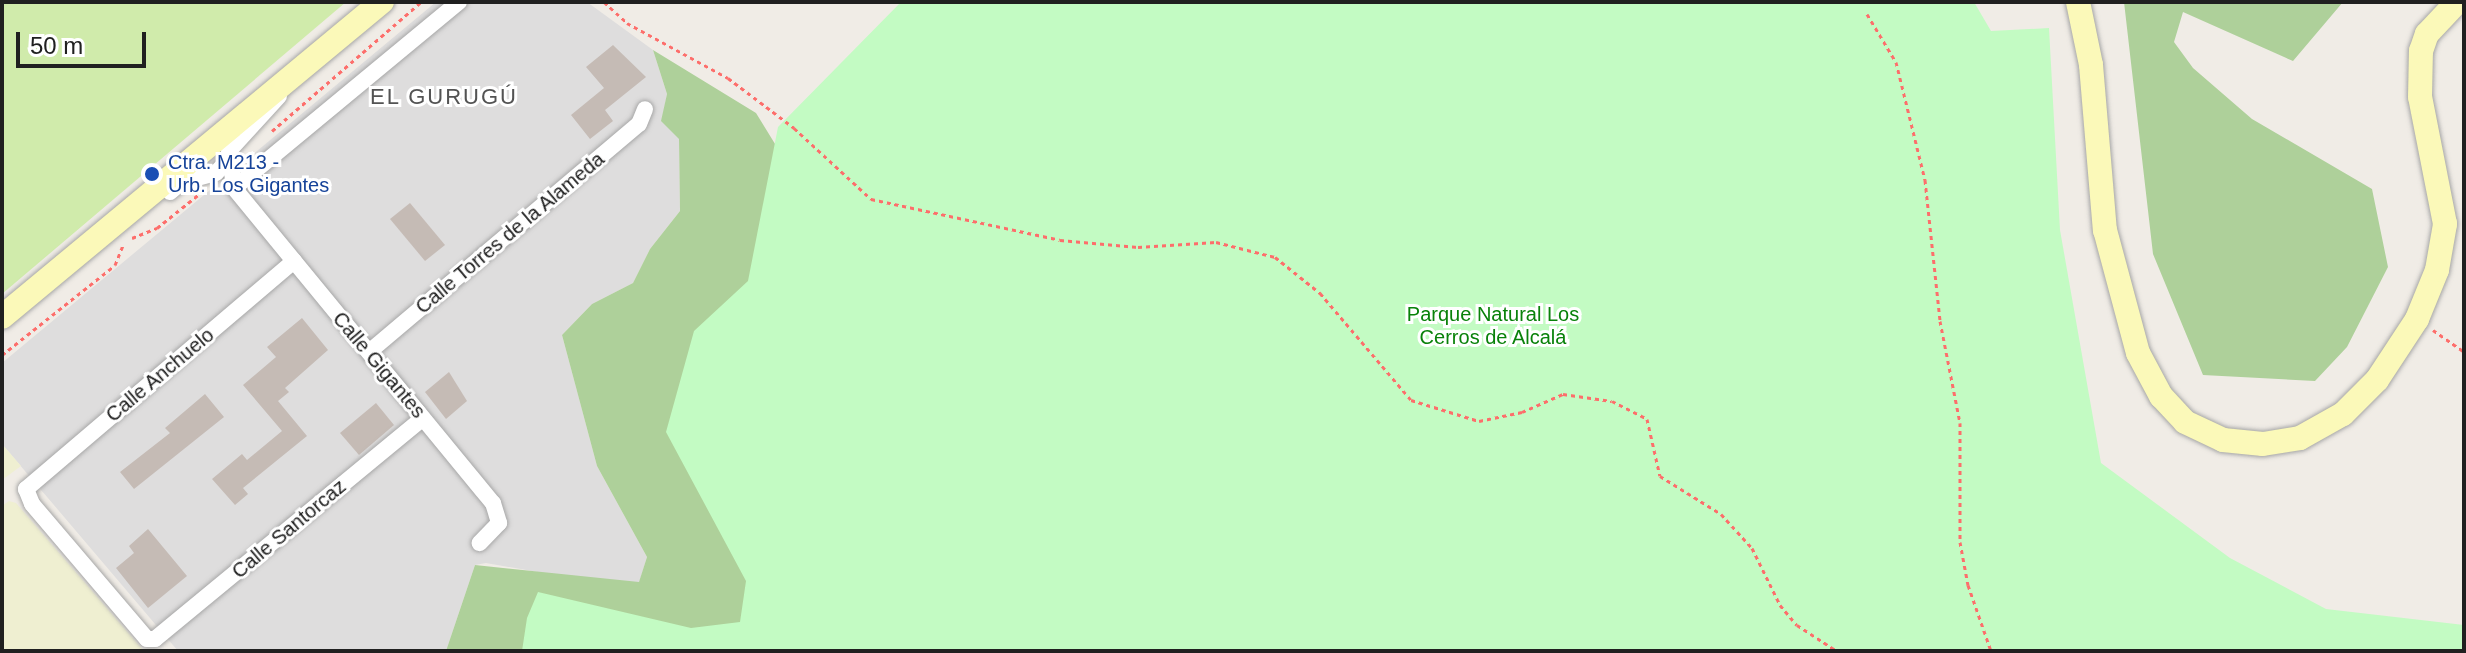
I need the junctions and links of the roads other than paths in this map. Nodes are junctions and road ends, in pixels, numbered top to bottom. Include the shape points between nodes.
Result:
1 (382, 2) edge
2 (459, 2) edge
3 (2078, 2) edge
4 (2457, 2) edge
5 (283, 84) junction
6 (645, 109) dead end
7 (221, 151) junction
8 (197, 175) junction
9 (234, 188) junction
10 (123, 216) junction
11 (294, 261) junction
12 (2, 317) edge
13 (369, 352) junction
14 (423, 418) junction
15 (480, 543) dead end
16 (155, 639) joint

1 - 5 main road
2 - 9 street
3 - 4 main road via 2091,65 2105,230 2138,353 2161,396 2185,422 2223,440 2263,444 2300,438 2343,414 2377,380 2417,319 2437,270 2445,224 2420,97 2421,51 2427,34
5 - 7 main road
5 - 10 main road via 219,123 127,203
6 - 13 street, Calle Torres de la Alameda via 639,124
7 - 8 main road
7 - 9 street, Calle Gigantes
8 - 9 street
8 - 10 main road
9 - 11 street, Calle Gigantes
10 - 12 main road
11 - 13 street, Calle Gigantes
11 - 16 street, Calle Anchuelo via 26,489 32,504 147,639
13 - 14 street, Calle Gigantes
14 - 15 street, Calle Gigantes via 499,514 492,534
14 - 16 street, Calle Santorcaz

